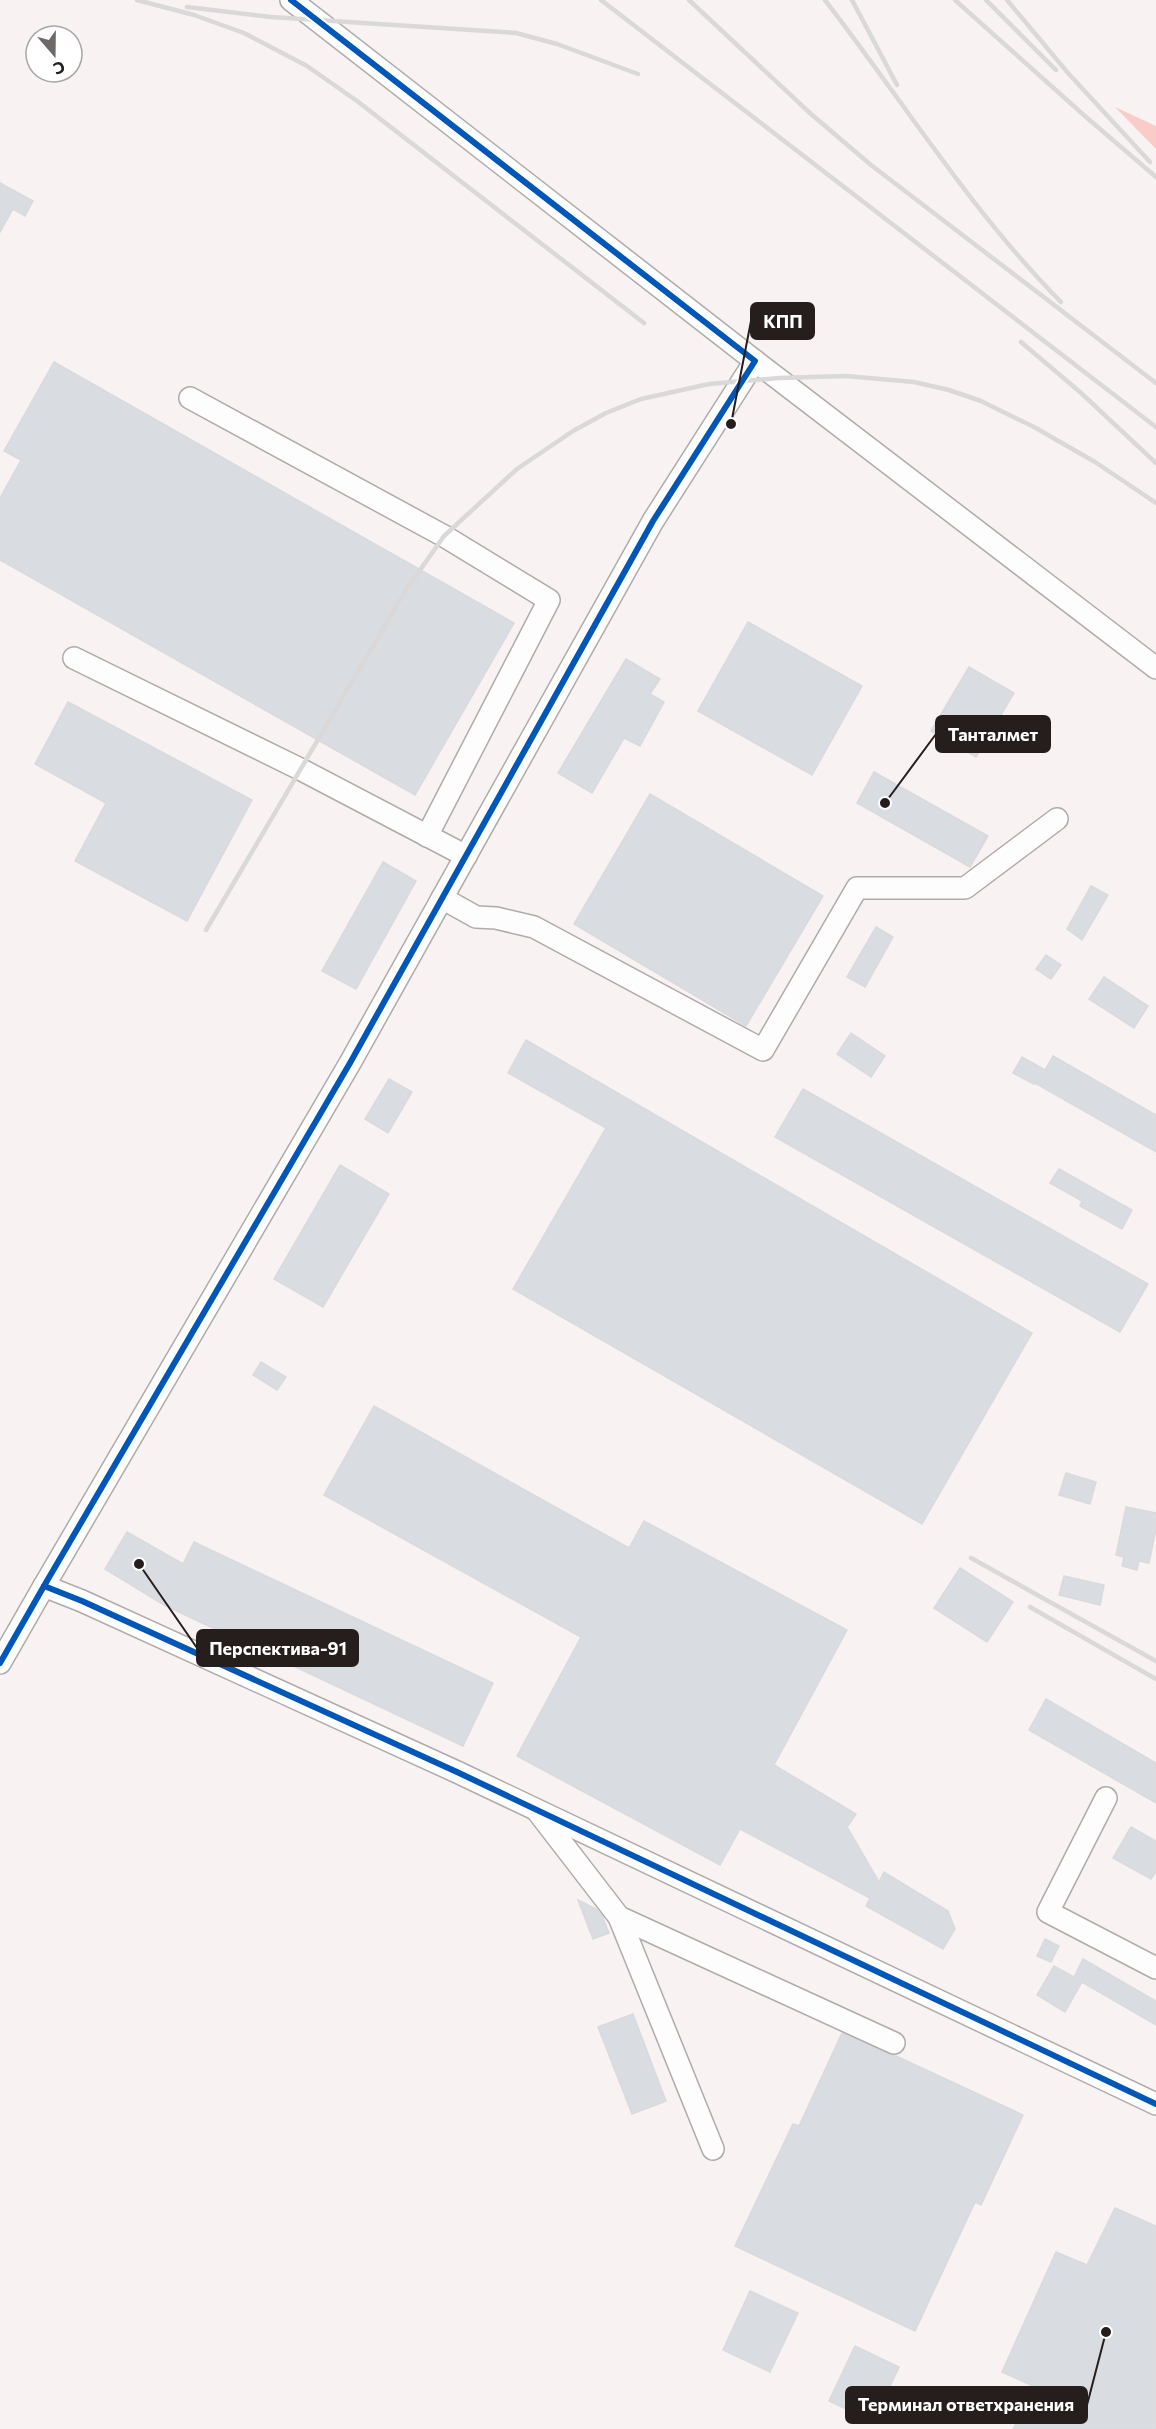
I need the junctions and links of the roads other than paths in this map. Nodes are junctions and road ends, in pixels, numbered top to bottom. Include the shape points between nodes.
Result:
1 (291, 0) edge
2 (755, 361) junction
3 (190, 398) dead end
4 (74, 657) dead end
5 (1156, 668) edge
6 (1057, 819) dead end
7 (427, 837) junction
8 (466, 856) junction
9 (442, 898) junction
10 (44, 1586) junction
11 (0, 1663) edge
12 (1106, 1798) dead end
13 (536, 1809) junction
14 (620, 1917) junction
15 (1156, 1968) edge
16 (894, 2043) dead end
17 (1156, 2103) edge
18 (713, 2150) dead end

1 - 2 street
2 - 5 street
2 - 8 street via 653,520
3 - 7 street via 444,536 549,600
4 - 7 street
6 - 9 street via 965,888 857,888 763,1050 534,927 476,917
7 - 8 street
8 - 9 street
9 - 10 street
10 - 11 street
10 - 13 street
12 - 15 street via 1048,1912
13 - 14 street
13 - 17 street
14 - 16 street
14 - 18 street

